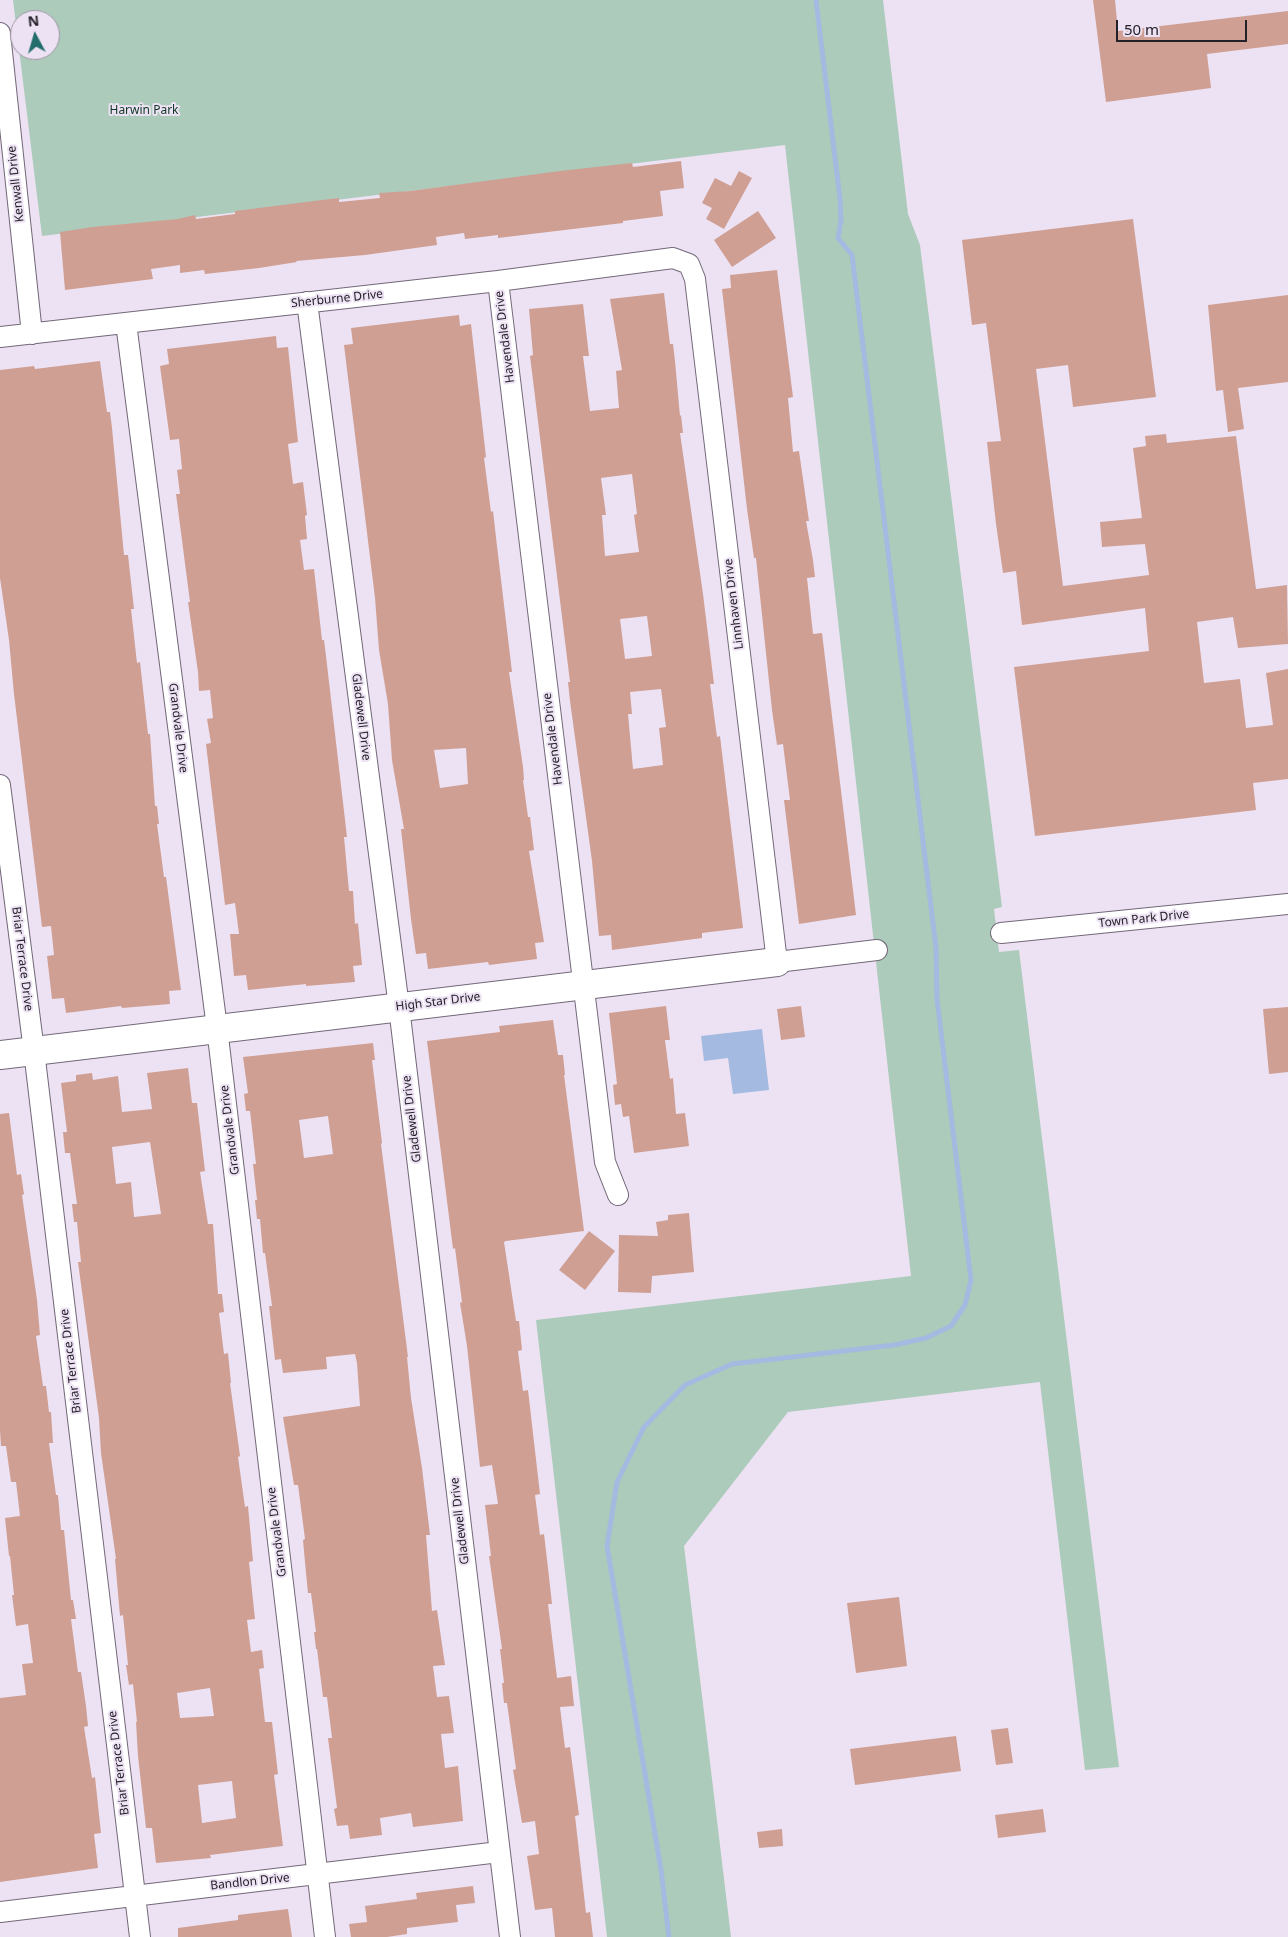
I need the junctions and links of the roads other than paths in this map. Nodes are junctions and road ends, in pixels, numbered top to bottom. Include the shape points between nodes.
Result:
1 (0, 33) edge
2 (673, 258) joint
3 (498, 280) junction
4 (307, 302) junction
5 (126, 323) junction
6 (32, 334) junction
7 (0, 338) edge
8 (0, 785) edge
9 (1288, 904) edge
10 (1001, 933) dead end
11 (877, 950) dead end
12 (777, 962) junction
13 (582, 985) junction
14 (399, 1007) junction
15 (218, 1028) junction
16 (34, 1051) junction
17 (0, 1055) edge
18 (618, 1195) dead end
19 (499, 1852) junction
20 (318, 1875) junction
21 (135, 1895) junction
22 (0, 1912) edge
23 (140, 1937) edge
24 (326, 1937) edge
25 (510, 1937) edge

1 - 6 street, Kenwall Drive
2 - 3 street, Sherburne Drive
2 - 12 street, Linnhaven Drive via 690,264 695,279
3 - 4 street, Sherburne Drive
3 - 13 street, Havendale Drive
4 - 5 street, Sherburne Drive
4 - 14 street, Gladewell Drive
5 - 6 street, Sherburne Drive
5 - 15 street, Grandvale Drive
6 - 7 street, Sherburne Drive
8 - 16 street, Briar Terrace Drive
9 - 10 street, Town Park Drive
11 - 12 street, High Star Drive
12 - 13 street, High Star Drive
13 - 14 street, High Star Drive
13 - 18 street, Havendale Drive via 605,1162
14 - 15 street, High Star Drive
14 - 19 street, Gladewell Drive
15 - 16 street, High Star Drive
15 - 20 street, Grandvale Drive
16 - 17 street, High Star Drive
16 - 21 street, Briar Terrace Drive
19 - 20 street, Bandlon Drive
19 - 25 street, Gladewell Drive
20 - 21 street, Bandlon Drive
20 - 24 street, Grandvale Drive
21 - 22 street, Bandlon Drive
21 - 23 street, Briar Terrace Drive

